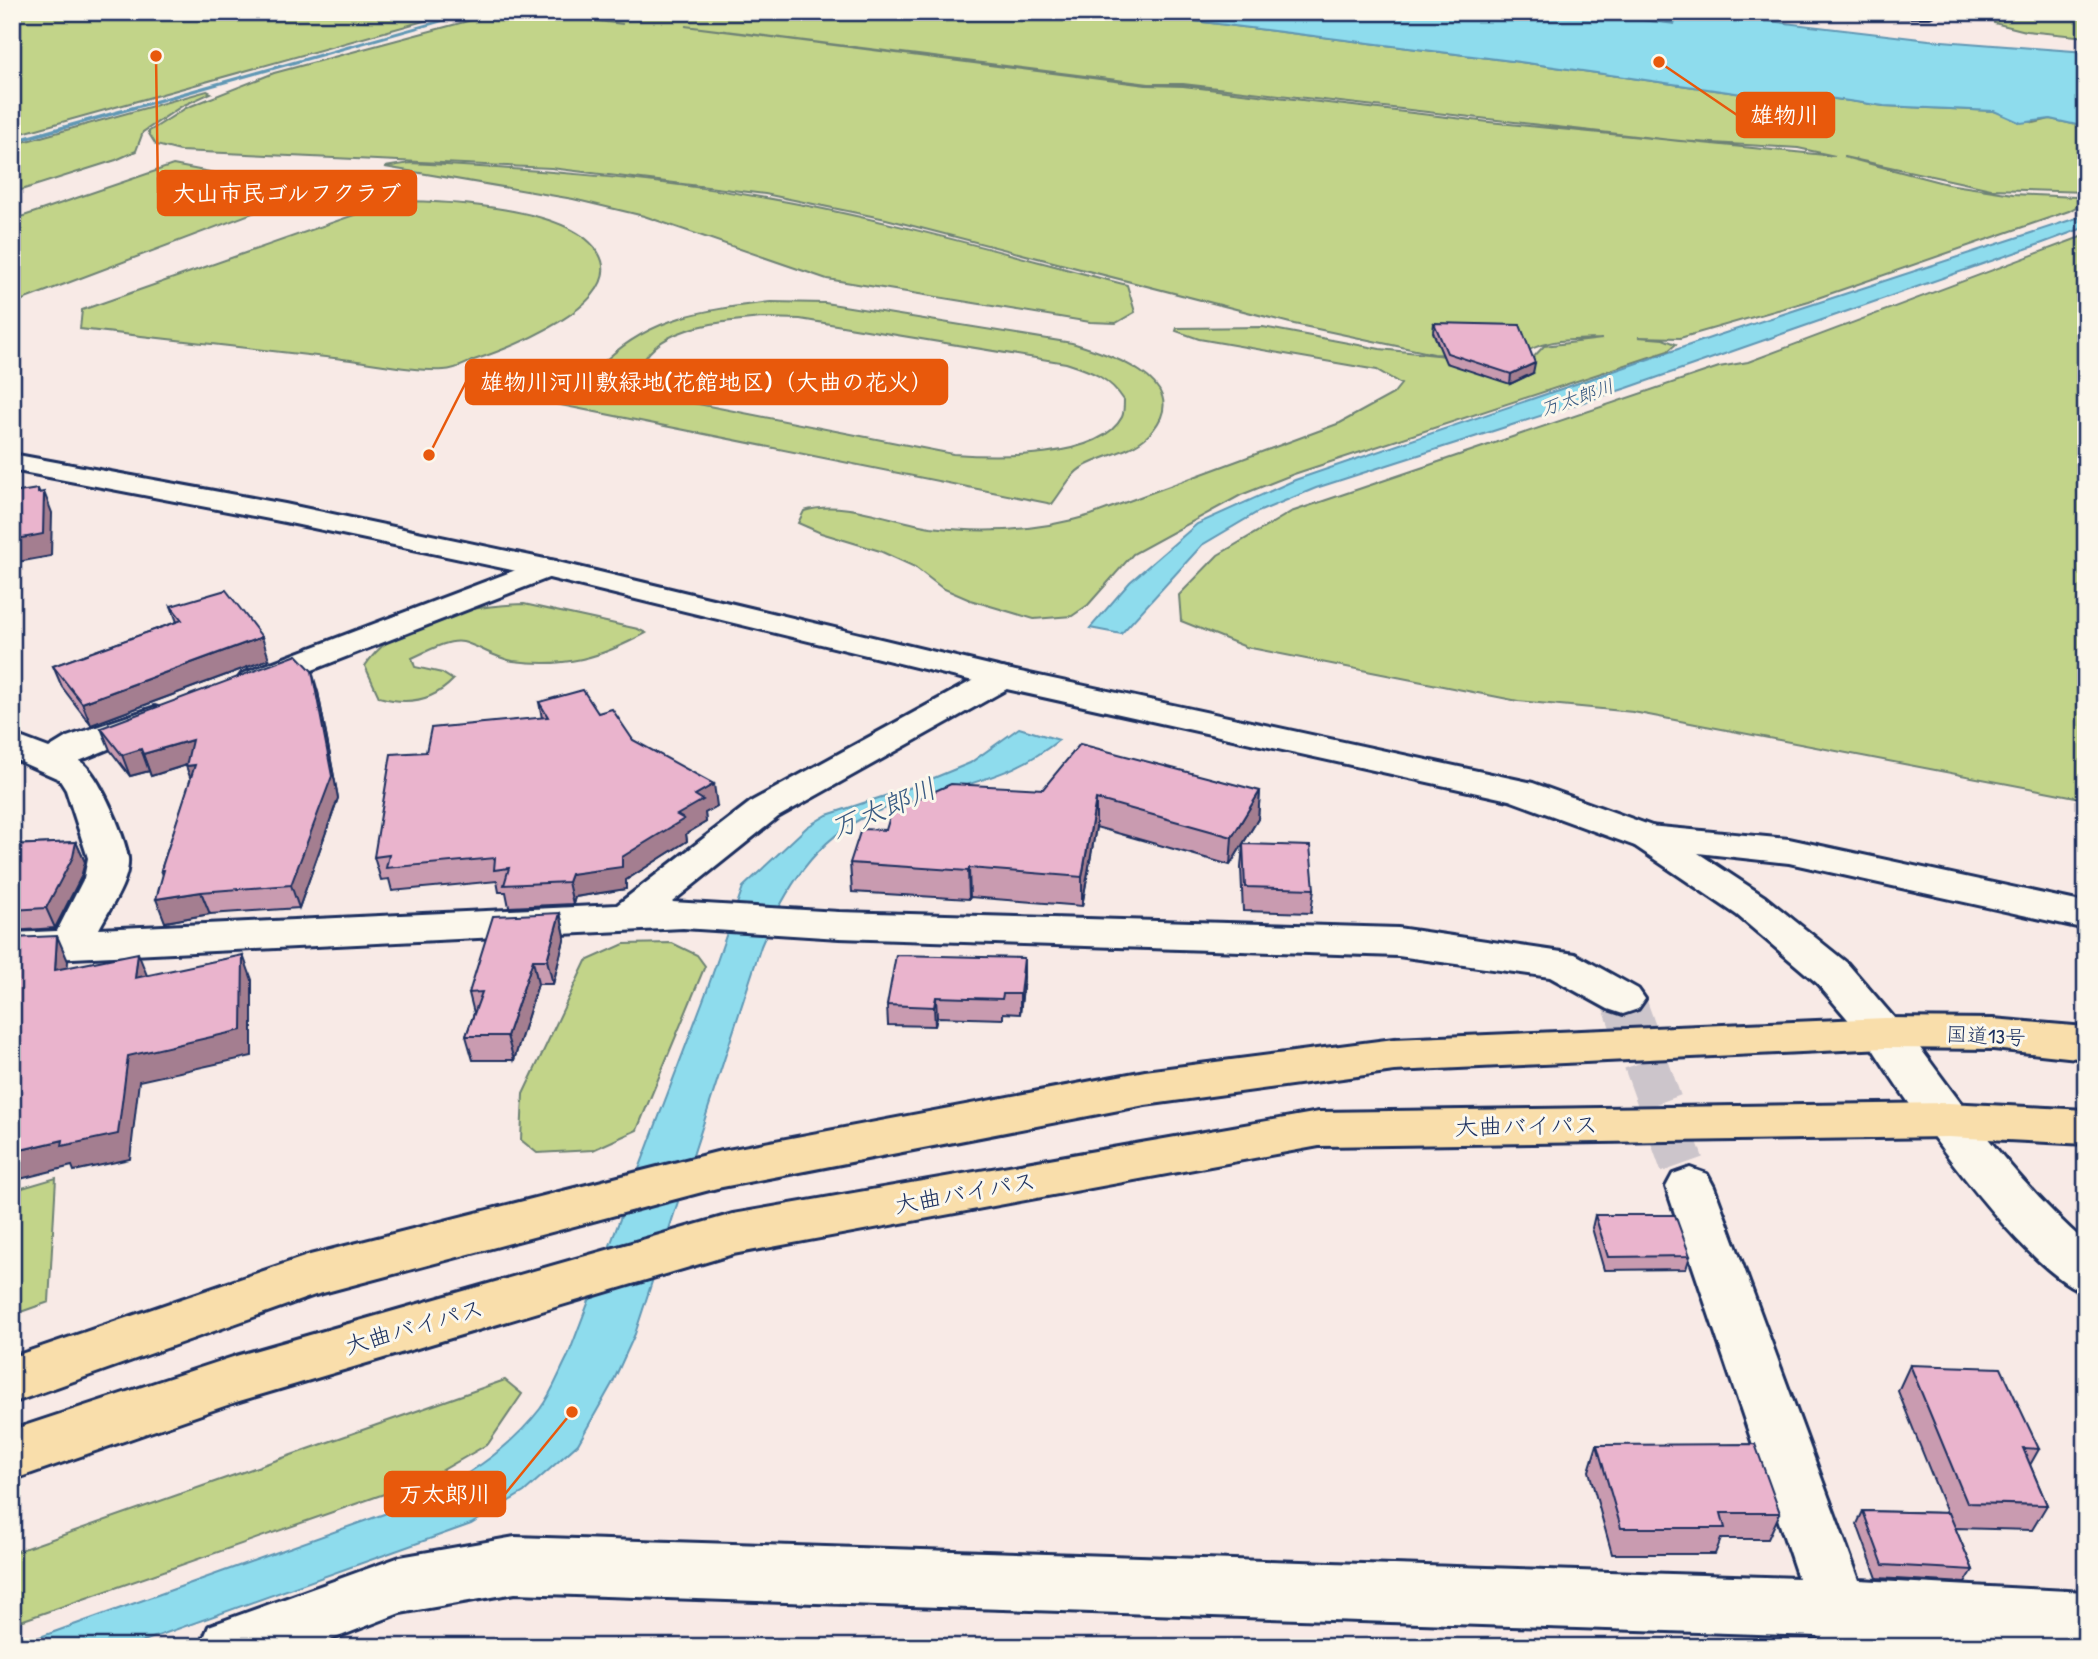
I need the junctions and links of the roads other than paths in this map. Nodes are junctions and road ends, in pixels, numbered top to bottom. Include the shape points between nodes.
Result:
1 (1877, 12) edge
2 (1930, 12) edge
3 (12, 462) edge
4 (545, 568) junction
5 (1002, 678) junction
6 (231, 690) edge
7 (181, 708) edge
8 (12, 745) edge
9 (51, 762) junction
10 (1649, 838) junction
11 (2086, 916) edge
12 (627, 918) junction
13 (72, 943) junction
14 (12, 947) edge
15 (1623, 999) tunnel mouth
16 (1885, 1033) junction
17 (2086, 1043) edge
18 (1948, 1120) junction
19 (2086, 1127) edge
20 (1690, 1187) tunnel mouth
21 (2086, 1273) edge
22 (12, 1380) edge
23 (12, 1455) edge
24 (2086, 1621) edge
25 (1846, 1628) edge
26 (231, 1647) edge

1 - 2 street
3 - 4 street
4 - 5 street
4 - 6 street
5 - 10 street via 1520,791
5 - 12 street via 765,809
7 - 9 street via 80,745
8 - 9 street
9 - 13 street via 72,771 85,790 108,858 104,878
10 - 11 street via 1789,851
10 - 16 street via 1761,915 1832,973
12 - 13 street
12 - 15 street via 683,915 839,925 1398,942 1560,964
13 - 14 street
16 - 17 highway, 国道13号 via 1993,1034
16 - 18 street
16 - 22 highway via 1394,1055 1145,1088 717,1170 588,1203 310,1276
18 - 19 highway
18 - 21 street via 2047,1241
18 - 23 highway, 大曲バイパス via 1319,1129 733,1234 236,1379
20 - 25 street
24 - 25 street
25 - 26 street via 515,1565 400,1585

